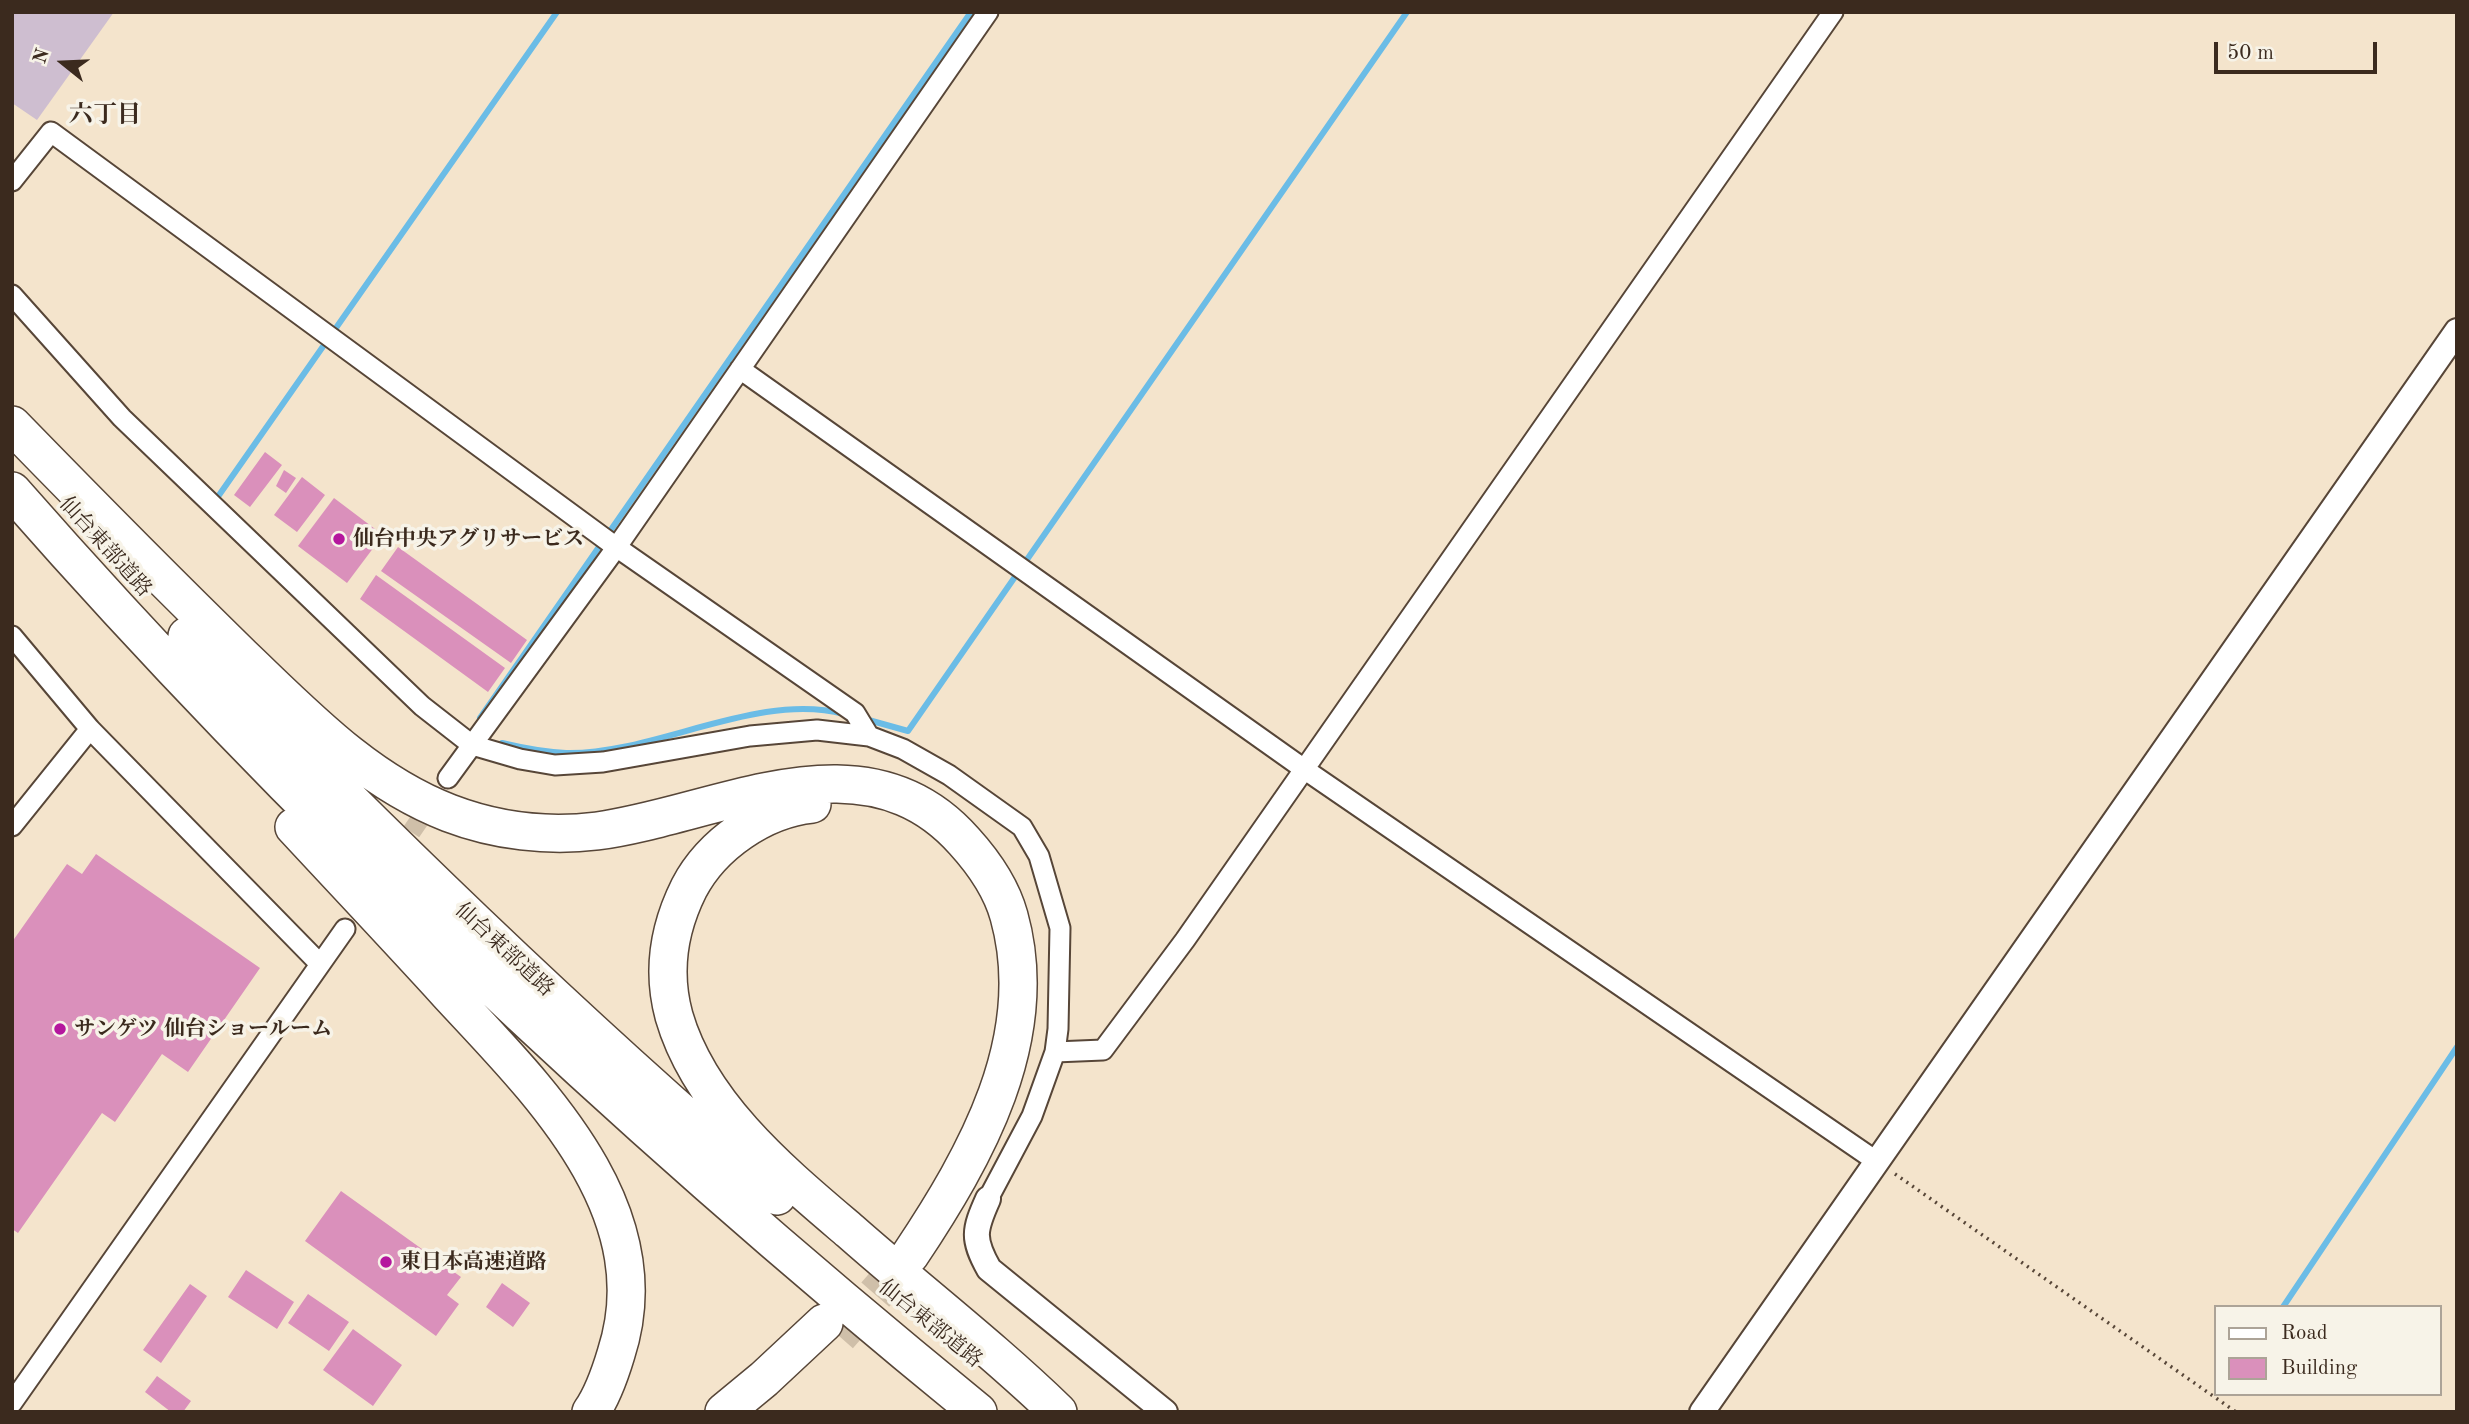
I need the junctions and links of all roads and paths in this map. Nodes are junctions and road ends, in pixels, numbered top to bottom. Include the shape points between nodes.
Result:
1 (988, 12) edge
2 (1833, 12) edge
3 (12, 181) edge
4 (12, 295) edge
5 (2457, 331) edge
6 (740, 369) junction
7 (12, 425) edge
8 (12, 444) edge
9 (12, 491) edge
10 (43, 526) junction
11 (608, 542) junction
12 (12, 636) edge
13 (862, 725) junction
14 (90, 729) junction
15 (472, 745) junction
16 (1304, 769) junction
17 (448, 778) tunnel mouth
18 (12, 826) edge
19 (345, 929) dead end
20 (320, 964) junction
21 (1055, 1052) junction
22 (1876, 1161) junction
23 (988, 1199) joint
24 (12, 1403) edge
25 (591, 1412) edge
26 (724, 1412) edge
27 (757, 1412) edge
28 (978, 1412) edge
29 (1038, 1412) edge
30 (1058, 1412) edge
31 (1165, 1412) edge
32 (1702, 1412) edge
33 (2236, 1412) edge

1 - 6 street
2 - 16 street
3 - 11 street via 51,132
4 - 15 street via 122,418 422,706
5 - 22 street
6 - 11 street
6 - 16 street
7 - 30 highway via 313,723 363,766 424,803 492,826 559,834 636,824 786,787 834,782 902,797 931,811 955,831 995,881 1007,909 1015,939 1018,1007 990,1111 960,1173 901,1248 972,1101 996,1021 995,947 986,915 950,857 899,819 843,803 808,804 772,814 740,831 693,880 679,907 671,931 669,984 674,1016 687,1049 721,1102 788,1178
8 - 29 highway, 仙台東部道路 via 163,611 412,864 698,1129
9 - 10 highway, 仙台東部道路
10 - 25 highway via 130,650 512,1062 577,1144 607,1202 625,1271 626,1309 620,1342
10 - 28 highway, 仙台東部道路 via 152,646 463,960 713,1190
11 - 13 street
11 - 15 street
12 - 14 street
13 - 15 street via 750,736 603,762 555,765
13 - 21 street via 949,775 1022,827 1039,856 1060,928 1062,978
14 - 18 street
14 - 20 street
15 - 17 street
16 - 21 street via 1103,1051
16 - 22 street
19 - 20 street
20 - 24 street
21 - 23 street via 1032,1116
22 - 32 street
22 - 33 path
23 - 31 street via 976,1231 978,1248 989,1269
26 - 27 highway via 831,1330

